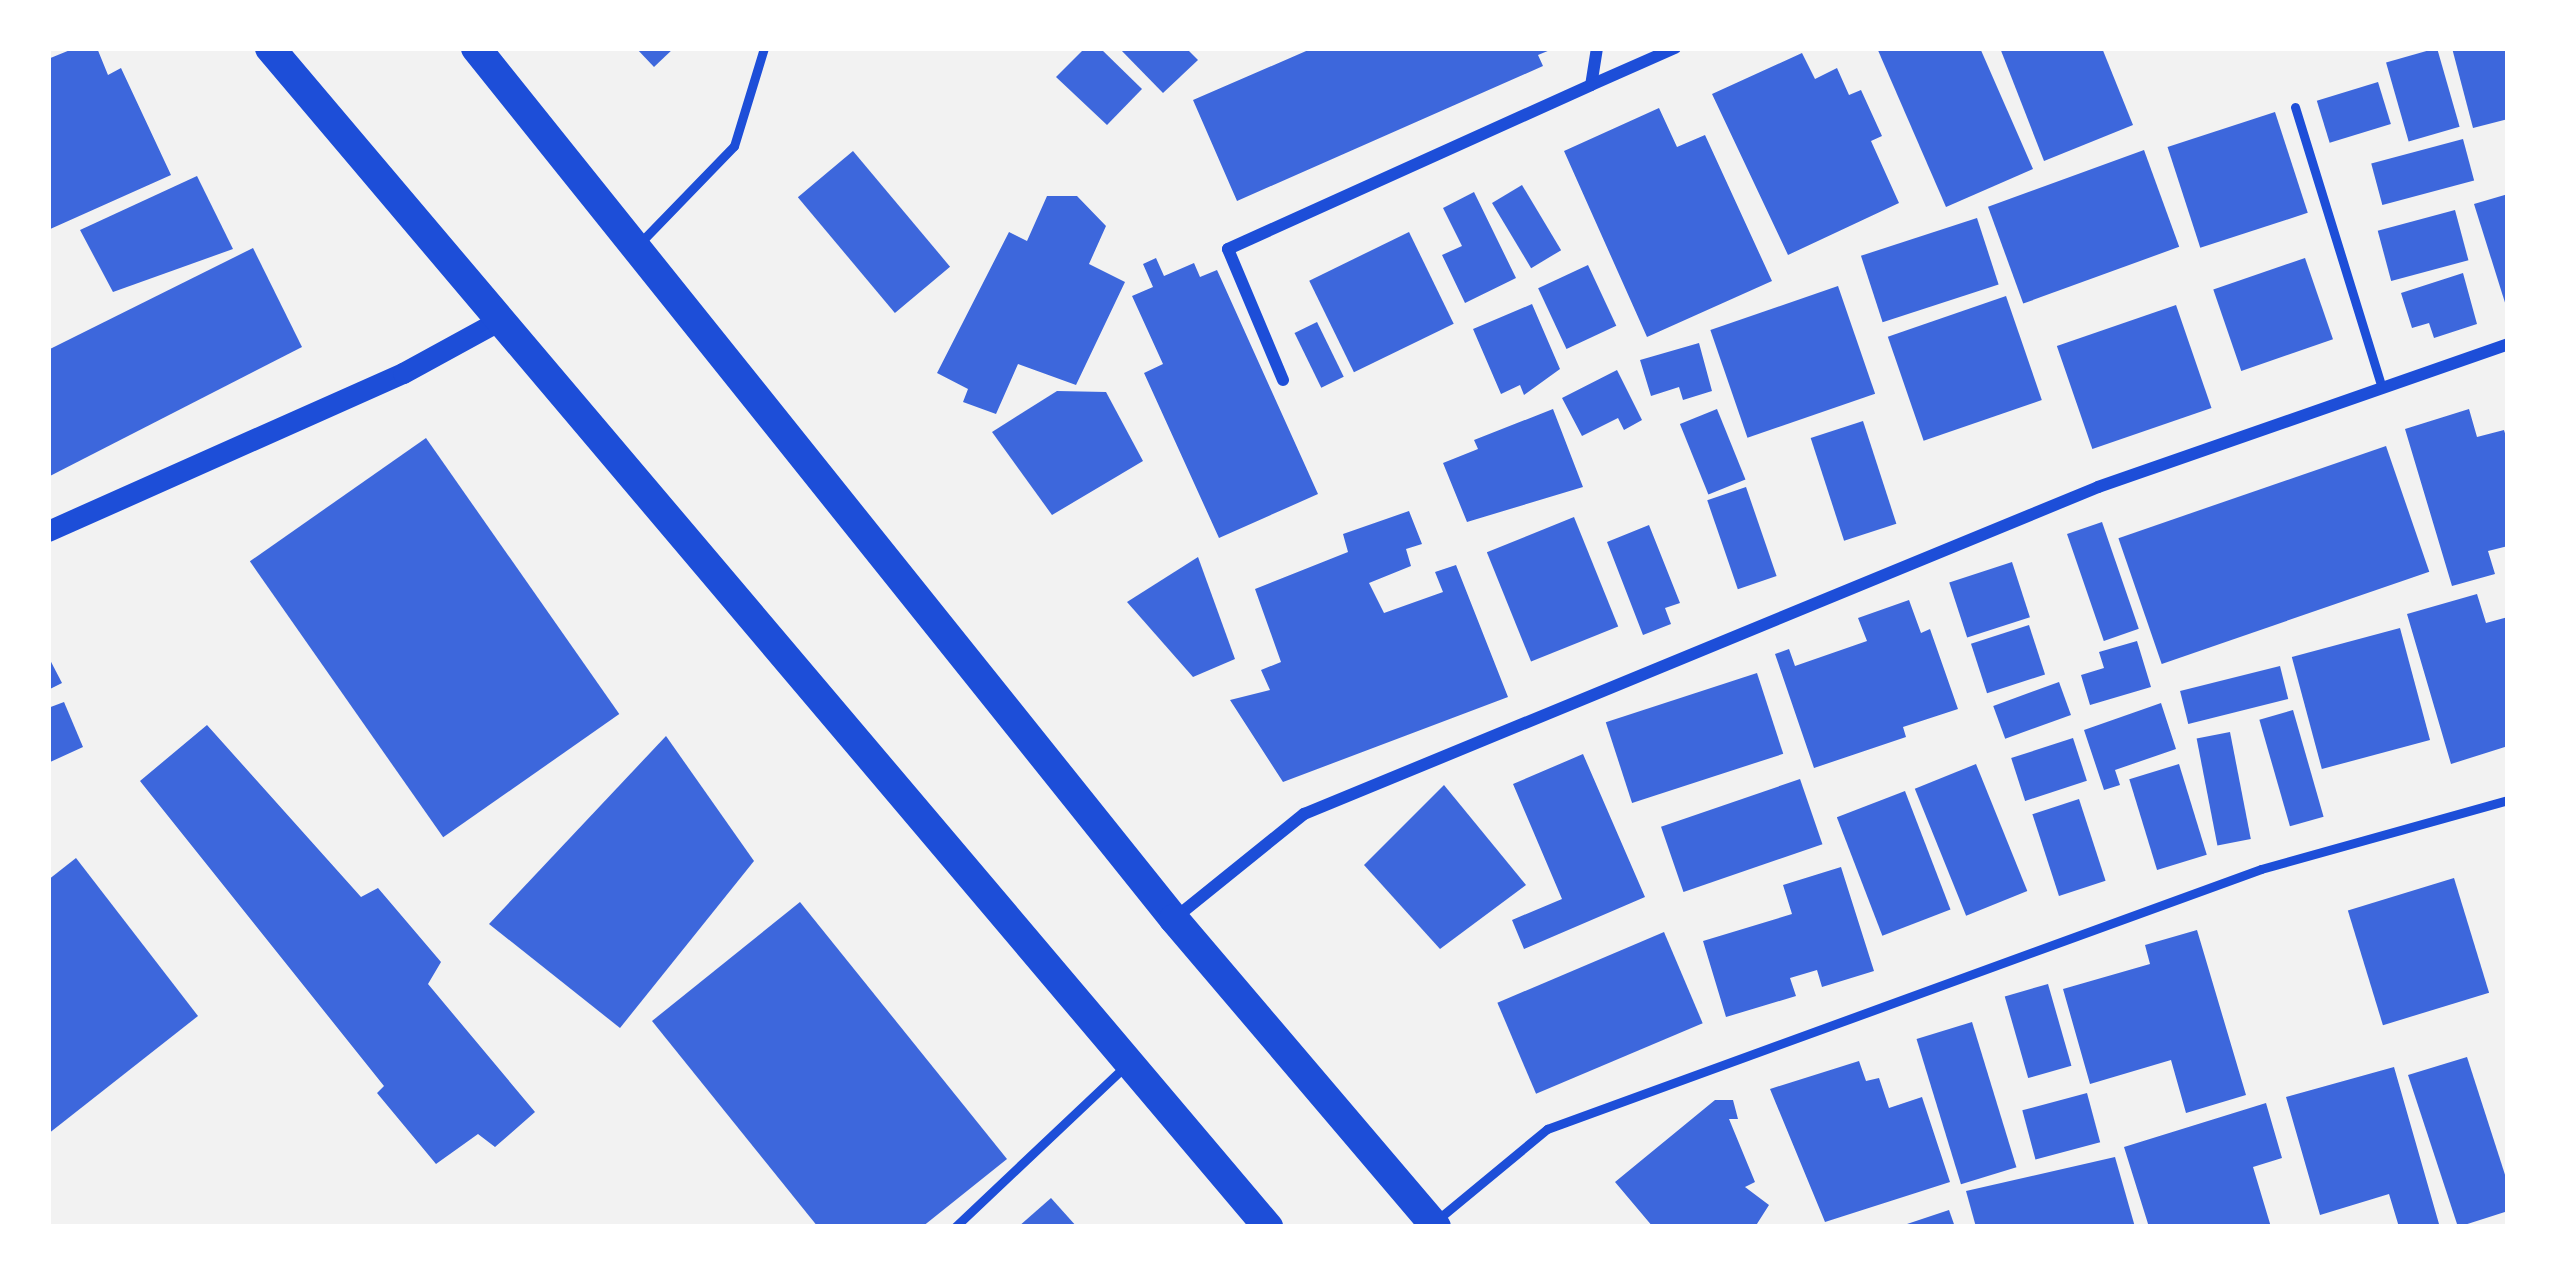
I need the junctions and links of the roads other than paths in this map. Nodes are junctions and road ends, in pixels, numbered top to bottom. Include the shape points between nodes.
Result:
1 (270, 48) edge
2 (476, 48) edge
3 (764, 48) edge
4 (1597, 48) edge
5 (1675, 48) edge
6 (1591, 86) junction
7 (2295, 107) dead end
8 (638, 246) junction
9 (500, 320) junction
10 (2508, 344) edge
11 (1283, 380) dead end
12 (2381, 384) junction
13 (48, 531) edge
14 (2508, 800) edge
15 (1174, 919) junction
16 (1132, 1060) junction
17 (1435, 1225) edge
18 (956, 1227) edge
19 (1268, 1227) edge

1 - 9 main road
2 - 8 main road
3 - 8 lane via 734,146
4 - 6 street
5 - 6 street
6 - 11 street via 1228,249
7 - 12 lane
8 - 15 main road
9 - 13 street via 403,373
9 - 16 main road
10 - 12 street
12 - 15 street via 2098,487 1304,814
14 - 17 lane via 2261,869 1547,1129
15 - 17 main road
16 - 18 lane
16 - 19 main road

